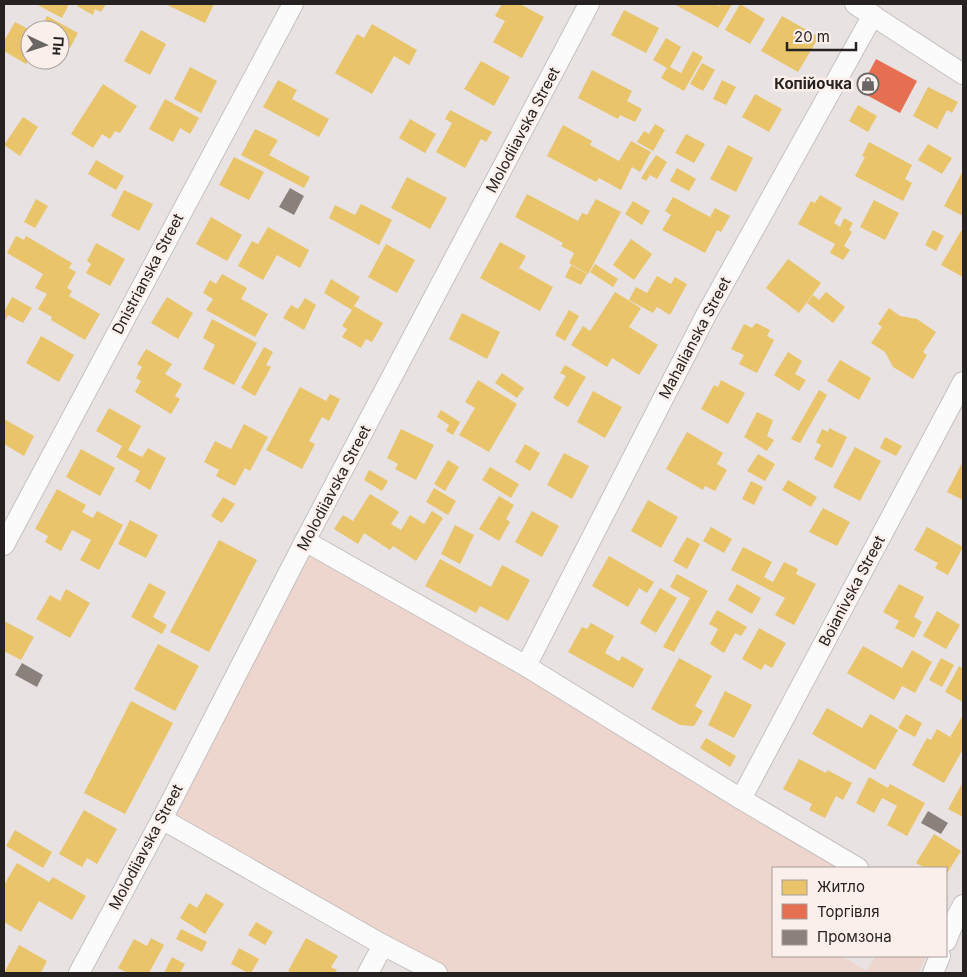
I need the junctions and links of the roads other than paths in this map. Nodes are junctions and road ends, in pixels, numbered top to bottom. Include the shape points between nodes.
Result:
1 (293, 4) edge
2 (589, 4) edge
3 (854, 4) edge
4 (873, 14) junction
5 (963, 74) edge
6 (963, 382) edge
7 (305, 542) junction
8 (4, 545) edge
9 (526, 666) junction
10 (741, 799) junction
11 (162, 819) junction
12 (856, 867) edge
13 (963, 906) edge
14 (948, 928) edge
15 (383, 945) junction
16 (940, 957) edge
17 (79, 973) edge
18 (368, 973) edge
19 (437, 973) edge
20 (933, 973) edge

1 - 8 street, Dnistrianska Street
2 - 7 street, Molodiiavska Street
3 - 4 street
4 - 5 street
4 - 9 street, Mahalianska Street via 706,315
6 - 10 street, Boianivska Street
7 - 9 street
7 - 11 street, Molodiiavska Street
9 - 10 street
10 - 12 street
11 - 15 street
11 - 17 street, Molodiiavska Street
13 - 14 street
15 - 18 street
15 - 19 street
16 - 20 street

